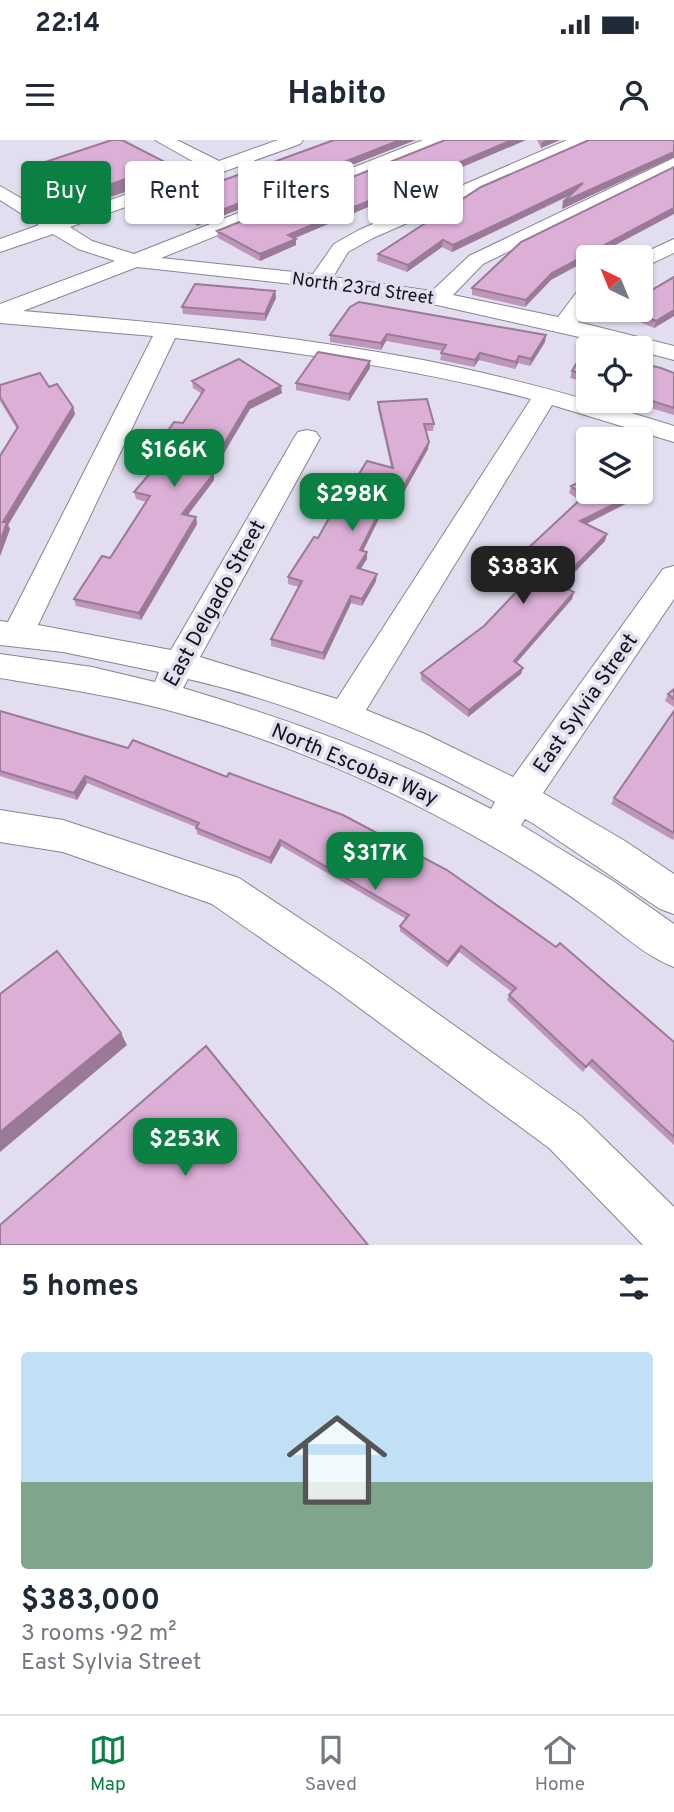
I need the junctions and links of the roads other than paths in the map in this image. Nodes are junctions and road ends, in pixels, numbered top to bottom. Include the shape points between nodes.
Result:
1 (164, 140) edge
2 (294, 140) edge
3 (438, 140) edge
4 (581, 140) edge
5 (206, 161) edge
6 (674, 163) edge
7 (224, 165) edge
8 (0, 192) edge
9 (125, 201) edge
10 (54, 227) junction
11 (674, 245) edge
12 (0, 246) edge
13 (653, 256) edge
14 (135, 261) junction
15 (319, 281) junction
16 (437, 298) junction
17 (576, 309) edge
18 (0, 314) edge
19 (564, 325) junction
20 (168, 329) junction
21 (674, 353) edge
22 (546, 395) junction
23 (674, 434) edge
24 (307, 438) dead end
25 (674, 576) edge
26 (9, 633) edge
27 (181, 663) junction
28 (0, 666) edge
29 (163, 694) junction
30 (345, 715) junction
31 (519, 798) junction
32 (0, 826) edge
33 (496, 830) junction
34 (674, 896) edge
35 (674, 948) edge
36 (674, 1242) edge

1 - 5 street
2 - 7 street
3 - 14 street
4 - 15 street via 366,234 341,248
6 - 16 street via 476,260
8 - 10 street, North 23rd Street
9 - 10 street
10 - 12 street
10 - 14 street, North 23rd Street via 94,249
11 - 13 street
14 - 15 street, North 23rd Street
14 - 18 street
15 - 16 street, North 23rd Street
16 - 19 street, North 23rd Street
17 - 19 street
18 - 20 street
19 - 21 street, North 23rd Street
20 - 22 street via 421,365
20 - 26 street
22 - 23 street
22 - 30 street
24 - 27 street, East Delgado Street
25 - 31 street, East Sylvia Street
26 - 27 street, North Escobar Way
27 - 29 street, East Delgado Street
27 - 30 street, North Escobar Way
28 - 29 street, North Escobar Way
29 - 33 street, North Escobar Way via 270,727 368,765
30 - 31 street, North Escobar Way via 402,737
31 - 33 street, East Sylvia Street
31 - 34 street, North Escobar Way via 578,831
32 - 36 street via 63,836 225,891 565,1132
33 - 35 street, North Escobar Way via 608,900

